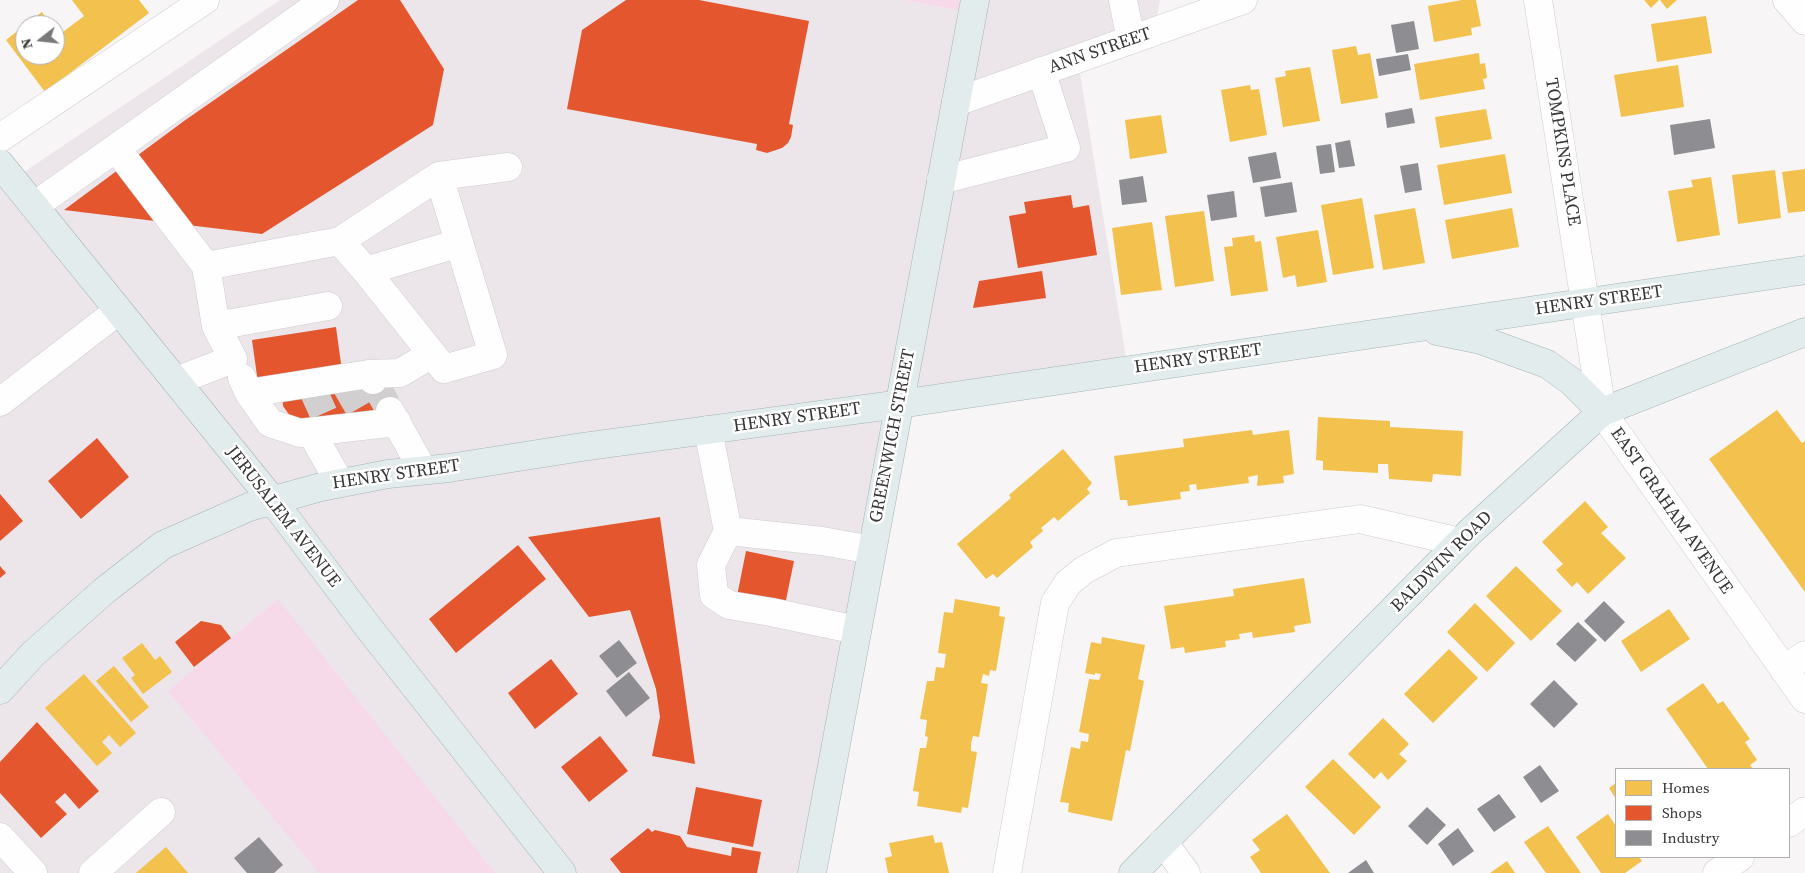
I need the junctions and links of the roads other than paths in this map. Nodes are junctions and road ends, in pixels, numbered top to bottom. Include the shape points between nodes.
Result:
1 (205, 0) edge
2 (325, 0) edge
3 (975, 0) edge
4 (1123, 0) edge
5 (1243, 0) edge
6 (1538, 0) edge
7 (1787, 0) edge
8 (1805, 21) edge
9 (1131, 40) junction
10 (1041, 71) junction
11 (956, 102) junction
12 (0, 138) edge
13 (116, 148) junction
14 (0, 164) edge
15 (508, 167) dead end
16 (439, 176) junction
17 (941, 180) junction
18 (34, 206) junction
19 (340, 241) junction
20 (459, 243) junction
21 (206, 266) junction
22 (1805, 270) edge
23 (366, 271) junction
24 (1586, 303) junction
25 (328, 306) dead end
26 (118, 311) junction
27 (216, 326) junction
28 (1419, 327) junction
29 (1805, 332) edge
30 (432, 354) junction
31 (232, 359) junction
32 (176, 381) junction
33 (249, 393) junction
34 (0, 402) edge
35 (900, 404) junction
36 (1602, 412) junction
37 (323, 427) junction
38 (708, 430) junction
39 (423, 470) junction
40 (340, 483) junction
41 (273, 501) junction
42 (728, 531) junction
43 (1460, 542) junction
44 (872, 550) junction
45 (857, 630) junction
46 (1794, 663) edge
47 (0, 690) edge
48 (1805, 699) edge
49 (1805, 811) edge
50 (161, 812) dead end
51 (1790, 822) edge
52 (0, 837) edge
53 (1163, 842) junction
54 (1739, 858) edge
55 (33, 873) edge
56 (93, 873) edge
57 (562, 873) edge
58 (812, 873) edge
59 (1007, 873) edge
60 (1133, 873) edge
61 (1186, 873) edge
62 (1717, 873) edge

1 - 12 street
2 - 13 street
3 - 11 main road, GREENWICH STREET
4 - 9 street
5 - 9 street, ANN STREET
6 - 24 street, TOMPKINS PLACE
7 - 8 street
9 - 10 street, ANN STREET
10 - 11 street, ANN STREET
10 - 17 street via 1066,148
11 - 17 main road, GREENWICH STREET
13 - 18 street
13 - 21 street
14 - 18 main road, JERUSALEM AVENUE
15 - 16 street
16 - 19 street
16 - 20 street
17 - 35 main road, GREENWICH STREET
18 - 26 main road, JERUSALEM AVENUE
19 - 21 street
19 - 23 street
20 - 23 street
20 - 30 street via 493,356 444,369
21 - 27 street
22 - 24 main road, HENRY STREET
23 - 30 street
24 - 28 main road, HENRY STREET
24 - 36 street, EAST GRAHAM AVENUE
25 - 27 street
26 - 32 main road, JERUSALEM AVENUE
26 - 34 street
27 - 31 street
28 - 35 main road, HENRY STREET
28 - 36 main road via 1481,340 1547,364 1572,381
29 - 36 main road, BALDWIN ROAD
30 - 33 street via 400,374
31 - 32 street
31 - 33 street
32 - 41 main road, JERUSALEM AVENUE
33 - 37 street via 270,423 300,433
35 - 38 main road, HENRY STREET
35 - 44 main road, GREENWICH STREET
36 - 43 main road, BALDWIN ROAD
36 - 46 street, EAST GRAHAM AVENUE
37 - 39 street via 380,418
37 - 40 street
38 - 39 main road, HENRY STREET
38 - 42 street
39 - 40 main road, HENRY STREET
40 - 41 main road, HENRY STREET
41 - 47 main road, HENRY STREET via 249,507 163,544 33,654
41 - 57 main road, JERUSALEM AVENUE
42 - 44 street
42 - 45 street via 711,565 714,595 729,605
43 - 53 main road, BALDWIN ROAD
43 - 59 street via 1360,519 1116,553 1084,570 1068,583 1055,602
44 - 45 main road, GREENWICH STREET
45 - 58 main road, GREENWICH STREET
46 - 48 street, EAST GRAHAM AVENUE
49 - 51 street
50 - 56 street
52 - 55 street
53 - 60 main road, BALDWIN ROAD
53 - 61 street
54 - 62 street

